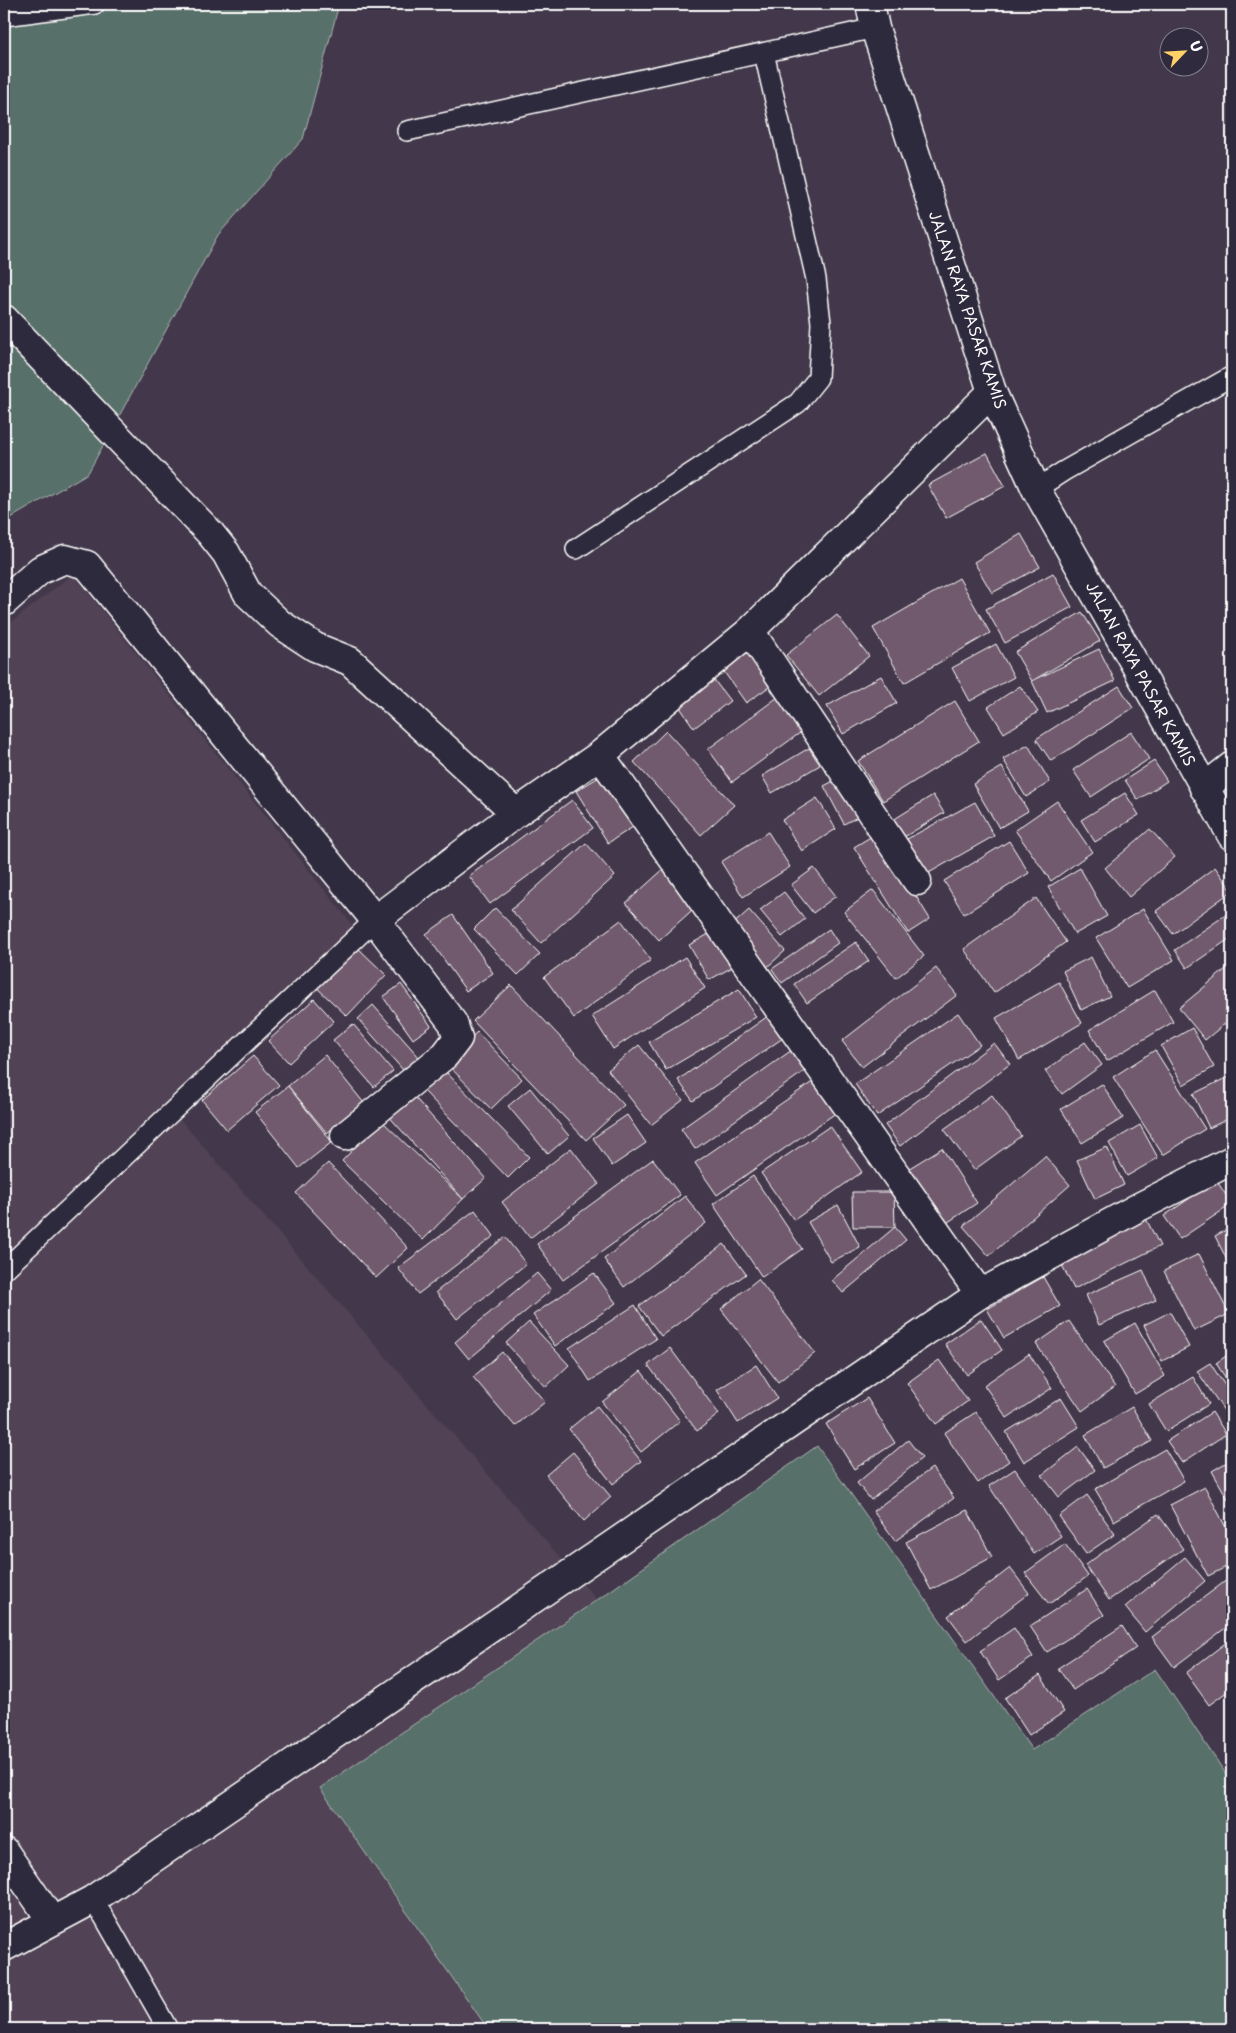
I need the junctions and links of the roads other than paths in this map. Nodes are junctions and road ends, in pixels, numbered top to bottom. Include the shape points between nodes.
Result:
1 (95, 4) edge
2 (4, 16) edge
3 (872, 16) edge
4 (764, 53) junction
5 (406, 131) dead end
6 (4, 319) edge
7 (1232, 376) edge
8 (992, 392) junction
9 (1036, 490) junction
10 (576, 549) dead end
11 (4, 602) edge
12 (750, 631) junction
13 (600, 755) junction
14 (1232, 766) edge
15 (1204, 788) junction
16 (516, 813) junction
17 (1232, 836) edge
18 (916, 881) dead end
19 (375, 920) junction
20 (345, 1136) dead end
21 (1232, 1160) edge
22 (4, 1270) edge
23 (980, 1294) junction
24 (4, 1851) edge
25 (92, 1900) junction
26 (52, 1921) junction
27 (4, 1947) edge
28 (168, 2029) edge

1 - 2 lane
3 - 4 lane
3 - 8 street, JALAN RAYA PASAR KAMIS
4 - 5 lane
4 - 10 lane via 816,278 821,323 818,378 798,403
6 - 16 street via 210,533 226,553 248,594 280,624 315,647 350,661
7 - 9 lane
8 - 9 street, JALAN RAYA PASAR KAMIS
8 - 12 street
9 - 15 street, JALAN RAYA PASAR KAMIS
11 - 19 street via 40,570 65,559 87,565
12 - 13 street
12 - 18 street
13 - 16 street
13 - 23 street
14 - 15 street
15 - 17 street, JALAN RAYA PASAR KAMIS
16 - 19 street
19 - 20 street via 453,1024 458,1038 445,1055
19 - 22 lane
21 - 23 street
23 - 25 street
24 - 26 street
25 - 26 street
25 - 28 lane
26 - 27 street

